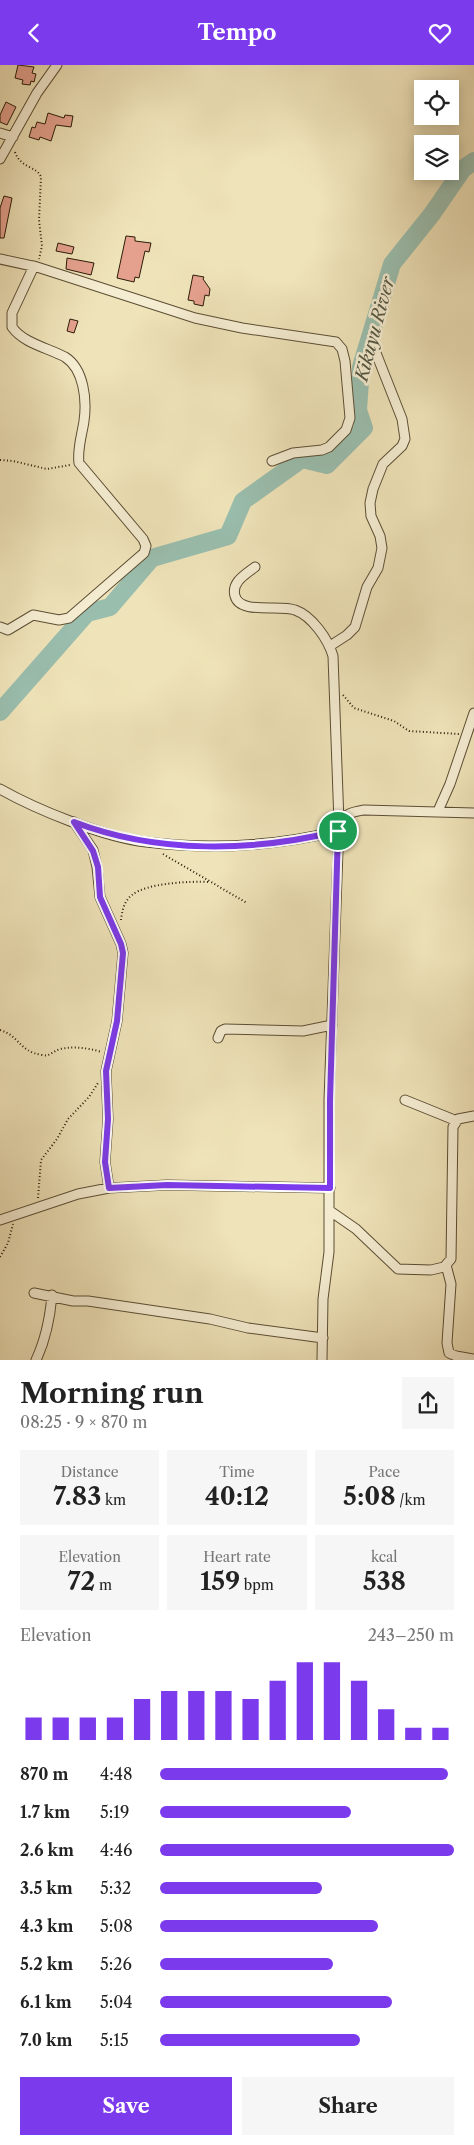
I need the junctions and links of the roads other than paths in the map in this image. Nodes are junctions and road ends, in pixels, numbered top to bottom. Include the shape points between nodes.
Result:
1 (57, 65) edge
2 (0, 133) edge
3 (12, 138) junction
4 (0, 159) edge
5 (0, 259) edge
6 (36, 267) junction
7 (376, 353) dead end
8 (272, 461) dead end
9 (255, 567) dead end
10 (0, 627) edge
11 (330, 646) junction
12 (474, 713) edge
13 (0, 789) edge
14 (438, 811) junction
15 (474, 813) edge
16 (74, 822) junction
17 (338, 827) junction
18 (332, 1025) junction
19 (218, 1038) dead end
20 (406, 1100) dead end
21 (474, 1117) edge
22 (457, 1121) junction
23 (109, 1188) junction
24 (330, 1188) junction
25 (330, 1211) junction
26 (0, 1219) edge
27 (446, 1265) junction
28 (34, 1293) dead end
29 (52, 1295) junction
30 (323, 1338) junction
31 (474, 1359) edge
32 (36, 1360) edge
33 (322, 1360) edge

1 - 3 street
2 - 3 street
3 - 4 street
5 - 6 street
6 - 8 street via 195,318 336,342 345,361 350,418 346,430 322,450 293,453
6 - 10 street via 19,296 10,323 15,331 30,341 66,358 78,371 85,407 79,460 146,546 144,553 69,618 59,620 33,615 8,630
7 - 11 street via 402,419 405,439 383,465 373,489 371,516 382,548 360,617 347,635
9 - 11 street via 236,583 235,598 240,604 295,609 306,616
11 - 17 street via 334,656
12 - 14 street
13 - 16 street
14 - 15 street
14 - 17 street via 364,810 343,817
16 - 17 street via 145,842 245,846 292,841
16 - 23 street via 93,851 98,867 100,897 122,948 117,1021 106,1071 108,1119 105,1162
17 - 18 street
18 - 19 street via 303,1031 225,1029
18 - 24 street
20 - 22 street
21 - 22 street
22 - 27 street via 453,1127 451,1259
23 - 24 street via 167,1185
23 - 26 street via 78,1194
24 - 25 street
25 - 27 street via 356,1229 398,1269 431,1270
25 - 30 street
27 - 31 street via 451,1284 449,1353
28 - 29 street
29 - 30 street via 73,1301 175,1313 248,1328
29 - 32 street via 51,1315
30 - 33 street

